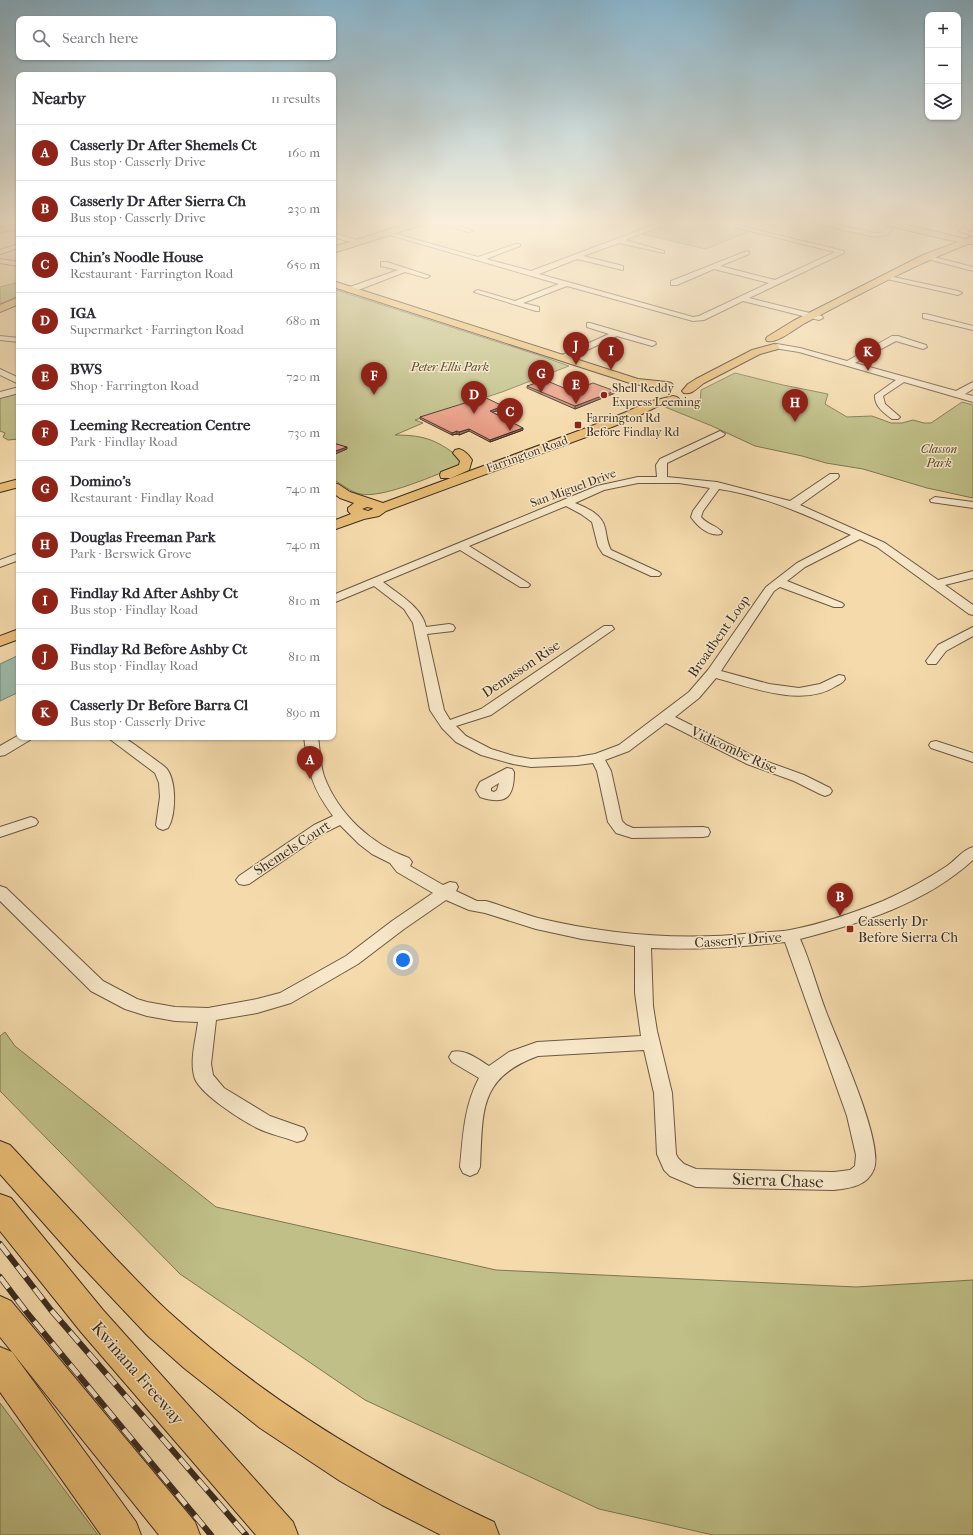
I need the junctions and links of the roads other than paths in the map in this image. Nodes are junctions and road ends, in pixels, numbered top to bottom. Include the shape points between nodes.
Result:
1 (358, 293) edge
2 (480, 293) edge
3 (543, 293) edge
4 (597, 293) edge
5 (756, 293) edge
6 (863, 293) edge
7 (742, 299) junction
8 (16, 301) edge
9 (516, 303) junction
10 (0, 309) edge
11 (536, 309) dead end
12 (926, 316) dead end
13 (813, 318) junction
14 (590, 325) dead end
15 (973, 328) edge
16 (616, 333) junction
17 (0, 338) edge
18 (16, 340) edge
19 (774, 343) junction
20 (652, 344) dead end
21 (923, 347) dead end
22 (563, 358) junction
23 (849, 363) junction
24 (0, 372) edge
25 (903, 379) junction
26 (16, 380) edge
27 (637, 382) junction
28 (973, 385) edge
29 (678, 386) junction
30 (16, 391) edge
31 (654, 392) junction
32 (958, 394) junction
33 (0, 395) edge
34 (673, 399) junction
35 (973, 399) edge
36 (895, 417) dead end
37 (720, 434) dead end
38 (459, 453) dead end
39 (834, 476) dead end
40 (662, 479) junction
41 (16, 484) edge
42 (717, 485) junction
43 (0, 488) edge
44 (336, 489) edge
45 (415, 489) junction
46 (935, 500) dead end
47 (567, 503) junction
48 (792, 505) junction
49 (973, 505) edge
50 (365, 507) junction
51 (336, 517) edge
52 (336, 524) edge
53 (716, 532) dead end
54 (860, 535) junction
55 (461, 546) junction
56 (16, 557) edge
57 (0, 564) edge
58 (655, 574) dead end
59 (973, 574) edge
60 (374, 581) junction
61 (778, 582) junction
62 (938, 584) junction
63 (524, 586) dead end
64 (336, 598) edge
65 (838, 605) dead end
66 (973, 611) edge
67 (449, 628) dead end
68 (608, 629) dead end
69 (422, 631) junction
70 (973, 631) edge
71 (16, 635) edge
72 (0, 641) edge
73 (16, 645) edge
74 (0, 651) edge
75 (932, 661) dead end
76 (713, 673) junction
77 (839, 679) dead end
78 (664, 717) junction
79 (447, 725) junction
80 (19, 740) edge
81 (118, 740) edge
82 (312, 740) edge
83 (936, 744) dead end
84 (0, 752) edge
85 (597, 758) junction
86 (973, 758) edge
87 (825, 791) dead end
88 (341, 818) junction
89 (31, 822) dead end
90 (163, 825) dead end
91 (0, 832) edge
92 (703, 832) dead end
93 (973, 852) edge
94 (244, 880) dead end
95 (442, 887) junction
96 (0, 892) edge
97 (790, 936) junction
98 (643, 941) junction
99 (208, 1015) junction
100 (651, 1043) junction
101 (458, 1058) dead end
102 (490, 1075) junction
103 (296, 1134) dead end
104 (0, 1154) edge
105 (470, 1167) dead end
106 (0, 1208) edge
107 (0, 1312) edge
108 (0, 1364) edge
109 (123, 1535) edge
110 (182, 1535) edge
111 (280, 1535) edge
112 (481, 1535) edge

1 - 22 main road
2 - 9 street
3 - 9 street
4 - 7 street via 693,319 701,318
5 - 7 street
6 - 13 main road
7 - 13 street
8 - 10 main road
9 - 11 street
12 - 15 street
13 - 19 main road
14 - 16 street
16 - 20 street
16 - 22 street
17 - 18 street
19 - 23 street
19 - 29 main road via 692,386
21 - 23 street via 895,338
22 - 27 main road
23 - 25 street
24 - 26 street
25 - 32 street
25 - 36 street via 879,394 878,398
27 - 29 main road
27 - 31 main road
28 - 32 street
29 - 31 main road, Farrington Road via 658,387
29 - 34 main road, Farrington Road via 688,394 683,398
30 - 33 street
31 - 34 main road via 662,398
31 - 45 main road, Farrington Road via 643,402 604,420
32 - 35 street
34 - 50 main road, Farrington Road via 652,404 600,428
37 - 40 street via 663,461
38 - 45 main road via 466,460 465,467
39 - 48 street
40 - 42 street, San Miguel Drive
40 - 47 street, San Miguel Drive via 620,483
41 - 43 main road
42 - 48 street, San Miguel Drive
42 - 53 street via 696,517 702,525
44 - 50 main road
45 - 50 main road, Farrington Road
46 - 49 street
47 - 55 street, San Miguel Drive
47 - 58 street via 590,514 598,524 603,548 607,552
48 - 54 street, San Miguel Drive
50 - 51 main road, Farrington Road
50 - 52 main road, Farrington Road
54 - 61 street, Broadbent Loop via 801,565
54 - 62 street, San Miguel Drive via 893,552
55 - 60 street, San Miguel Drive
55 - 63 street
56 - 57 street
59 - 62 street
60 - 64 street, San Miguel Drive
60 - 69 street, Broadbent Loop via 408,606
61 - 65 street
61 - 76 street, Broadbent Loop via 770,589
62 - 66 street, San Miguel Drive
67 - 69 street
68 - 79 street, Demasson Rise via 486,712
69 - 79 street, Broadbent Loop via 433,696 437,710
70 - 75 street via 942,648
71 - 72 main road
73 - 74 main road
76 - 77 street via 792,691 816,689
76 - 78 street, Broadbent Loop via 694,695
78 - 85 street, Broadbent Loop via 624,748
78 - 87 street, Vidicombe Rise via 752,761 799,778
79 - 85 street, Broadbent Loop via 461,739 510,766
80 - 84 street
81 - 90 street via 161,771 166,779
82 - 88 street, Casserly Drive via 319,781
83 - 86 street
85 - 92 street via 604,771 615,822 621,829 632,833
88 - 94 street, Shemels Court via 319,829
88 - 95 street, Casserly Drive via 366,841 396,860 402,868
89 - 91 street
93 - 97 street, Casserly Drive via 954,869 919,891 865,914
95 - 98 street, Casserly Drive via 475,906 558,928
95 - 99 street via 436,900 352,960 285,998
96 - 99 street via 98,986 116,997 147,1009 175,1014
97 - 98 street, Casserly Drive via 729,942
97 - 100 street, Sierra Chase via 854,1109 866,1149 867,1160 861,1174 851,1180 834,1181 696,1178 674,1169 666,1149 664,1099
98 - 100 street, Sierra Chase via 642,972
99 - 103 street via 202,1064 204,1078 217,1093 263,1122
100 - 102 street via 537,1049 503,1063
101 - 102 street
102 - 105 street via 479,1094
104 - 112 highway via 126,1292 230,1386 270,1416 360,1473
106 - 111 highway, Kwinana Freeway via 92,1321
107 - 110 highway
108 - 109 highway

